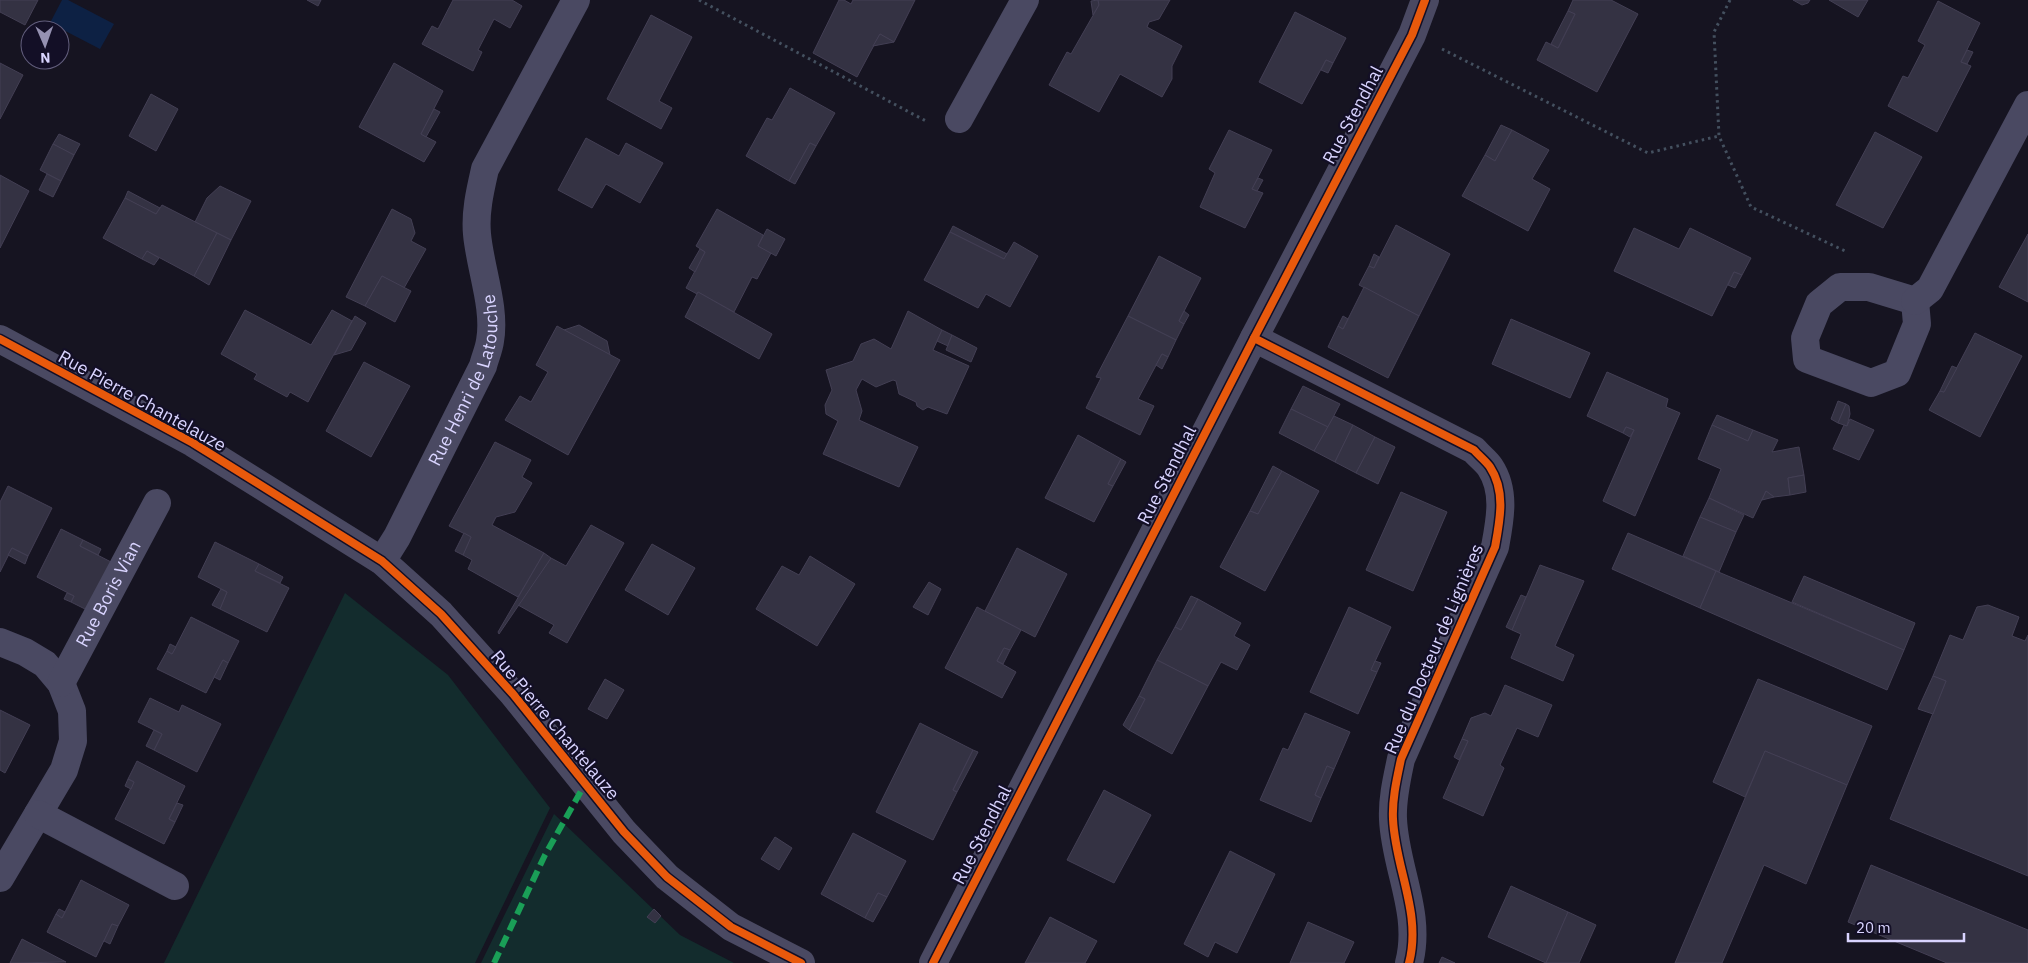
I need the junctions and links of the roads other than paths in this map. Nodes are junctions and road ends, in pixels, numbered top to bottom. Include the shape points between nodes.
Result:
1 (576, 0) edge
2 (1025, 0) edge
3 (1425, 0) edge
4 (2028, 105) edge
5 (959, 119) road end
6 (1915, 302) dead end
7 (1254, 338) junction
8 (0, 339) edge
9 (157, 503) dead end
10 (382, 561) junction
11 (0, 642) edge
12 (60, 683) junction
13 (38, 814) junction
14 (0, 878) edge
15 (175, 886) dead end
16 (801, 963) edge
17 (933, 963) edge
18 (1409, 963) edge

1 - 10 street, Rue Henri de Latouche via 485,169 478,200 477,232 490,307 491,340 483,366
2 - 5 street
3 - 7 street, Rue Stendhal via 1412,35
4 - 6 street via 1930,289
7 - 17 street, Rue Stendhal
7 - 18 street, Rue du Docteur de Lignières via 1474,450 1490,467 1500,490 1500,519 1495,547 1401,758 1395,789 1393,820 1412,913
8 - 10 street, Rue Pierre Chantelauze via 193,443
9 - 12 street, Rue Boris Vian
10 - 16 street, Rue Pierre Chantelauze via 441,614 513,694 624,832 667,877 732,927
11 - 12 street via 45,664
12 - 13 street via 72,711 73,741 64,770
13 - 14 street
13 - 15 street

